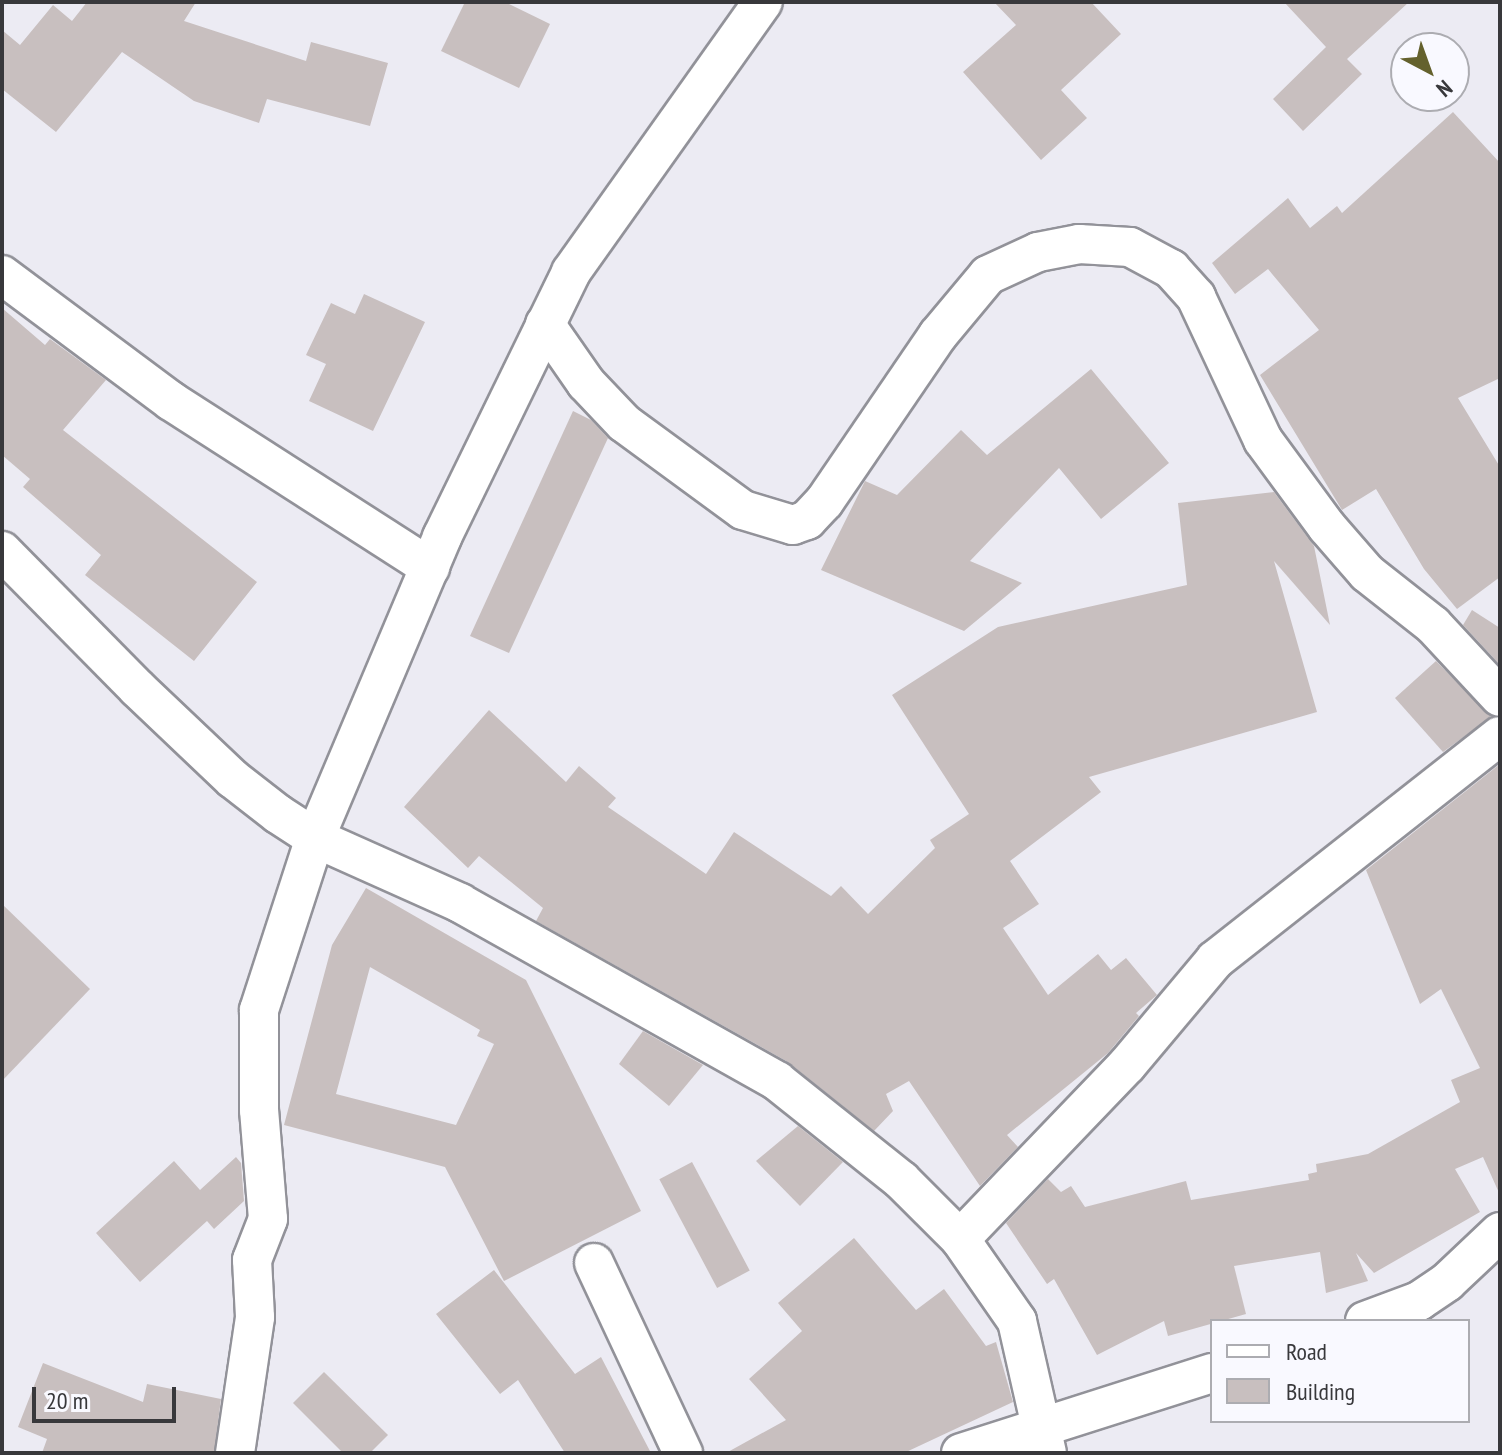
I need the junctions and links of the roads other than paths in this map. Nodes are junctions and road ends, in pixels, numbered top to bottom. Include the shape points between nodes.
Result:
1 (763, 2) edge
2 (2, 275) edge
3 (545, 324) junction
4 (2, 551) edge
5 (430, 567) junction
6 (1500, 697) edge
7 (1500, 736) edge
8 (315, 838) junction
9 (1500, 1232) edge
10 (960, 1239) junction
11 (594, 1263) dead end
12 (1370, 1319) edge
13 (1210, 1374) edge
14 (1045, 1442) edge
15 (235, 1453) edge
16 (683, 1453) edge
17 (961, 1453) edge

1 - 3 street via 571,272
2 - 5 street via 171,401
3 - 5 street
3 - 6 street via 586,383 624,423 743,510 793,525 807,520 824,502 938,335 988,275 1038,252 1079,244 1130,247 1171,269 1196,297 1263,440 1327,527 1367,573 1433,625
4 - 8 street via 233,779
5 - 8 street
7 - 10 street via 1215,960 1127,1065
8 - 10 street via 460,903 777,1081 901,1180
8 - 15 street via 259,1010 259,1110 268,1219 252,1260 255,1317
9 - 12 street via 1419,1301
10 - 14 street via 1017,1321
11 - 16 street
13 - 14 street
14 - 17 street

